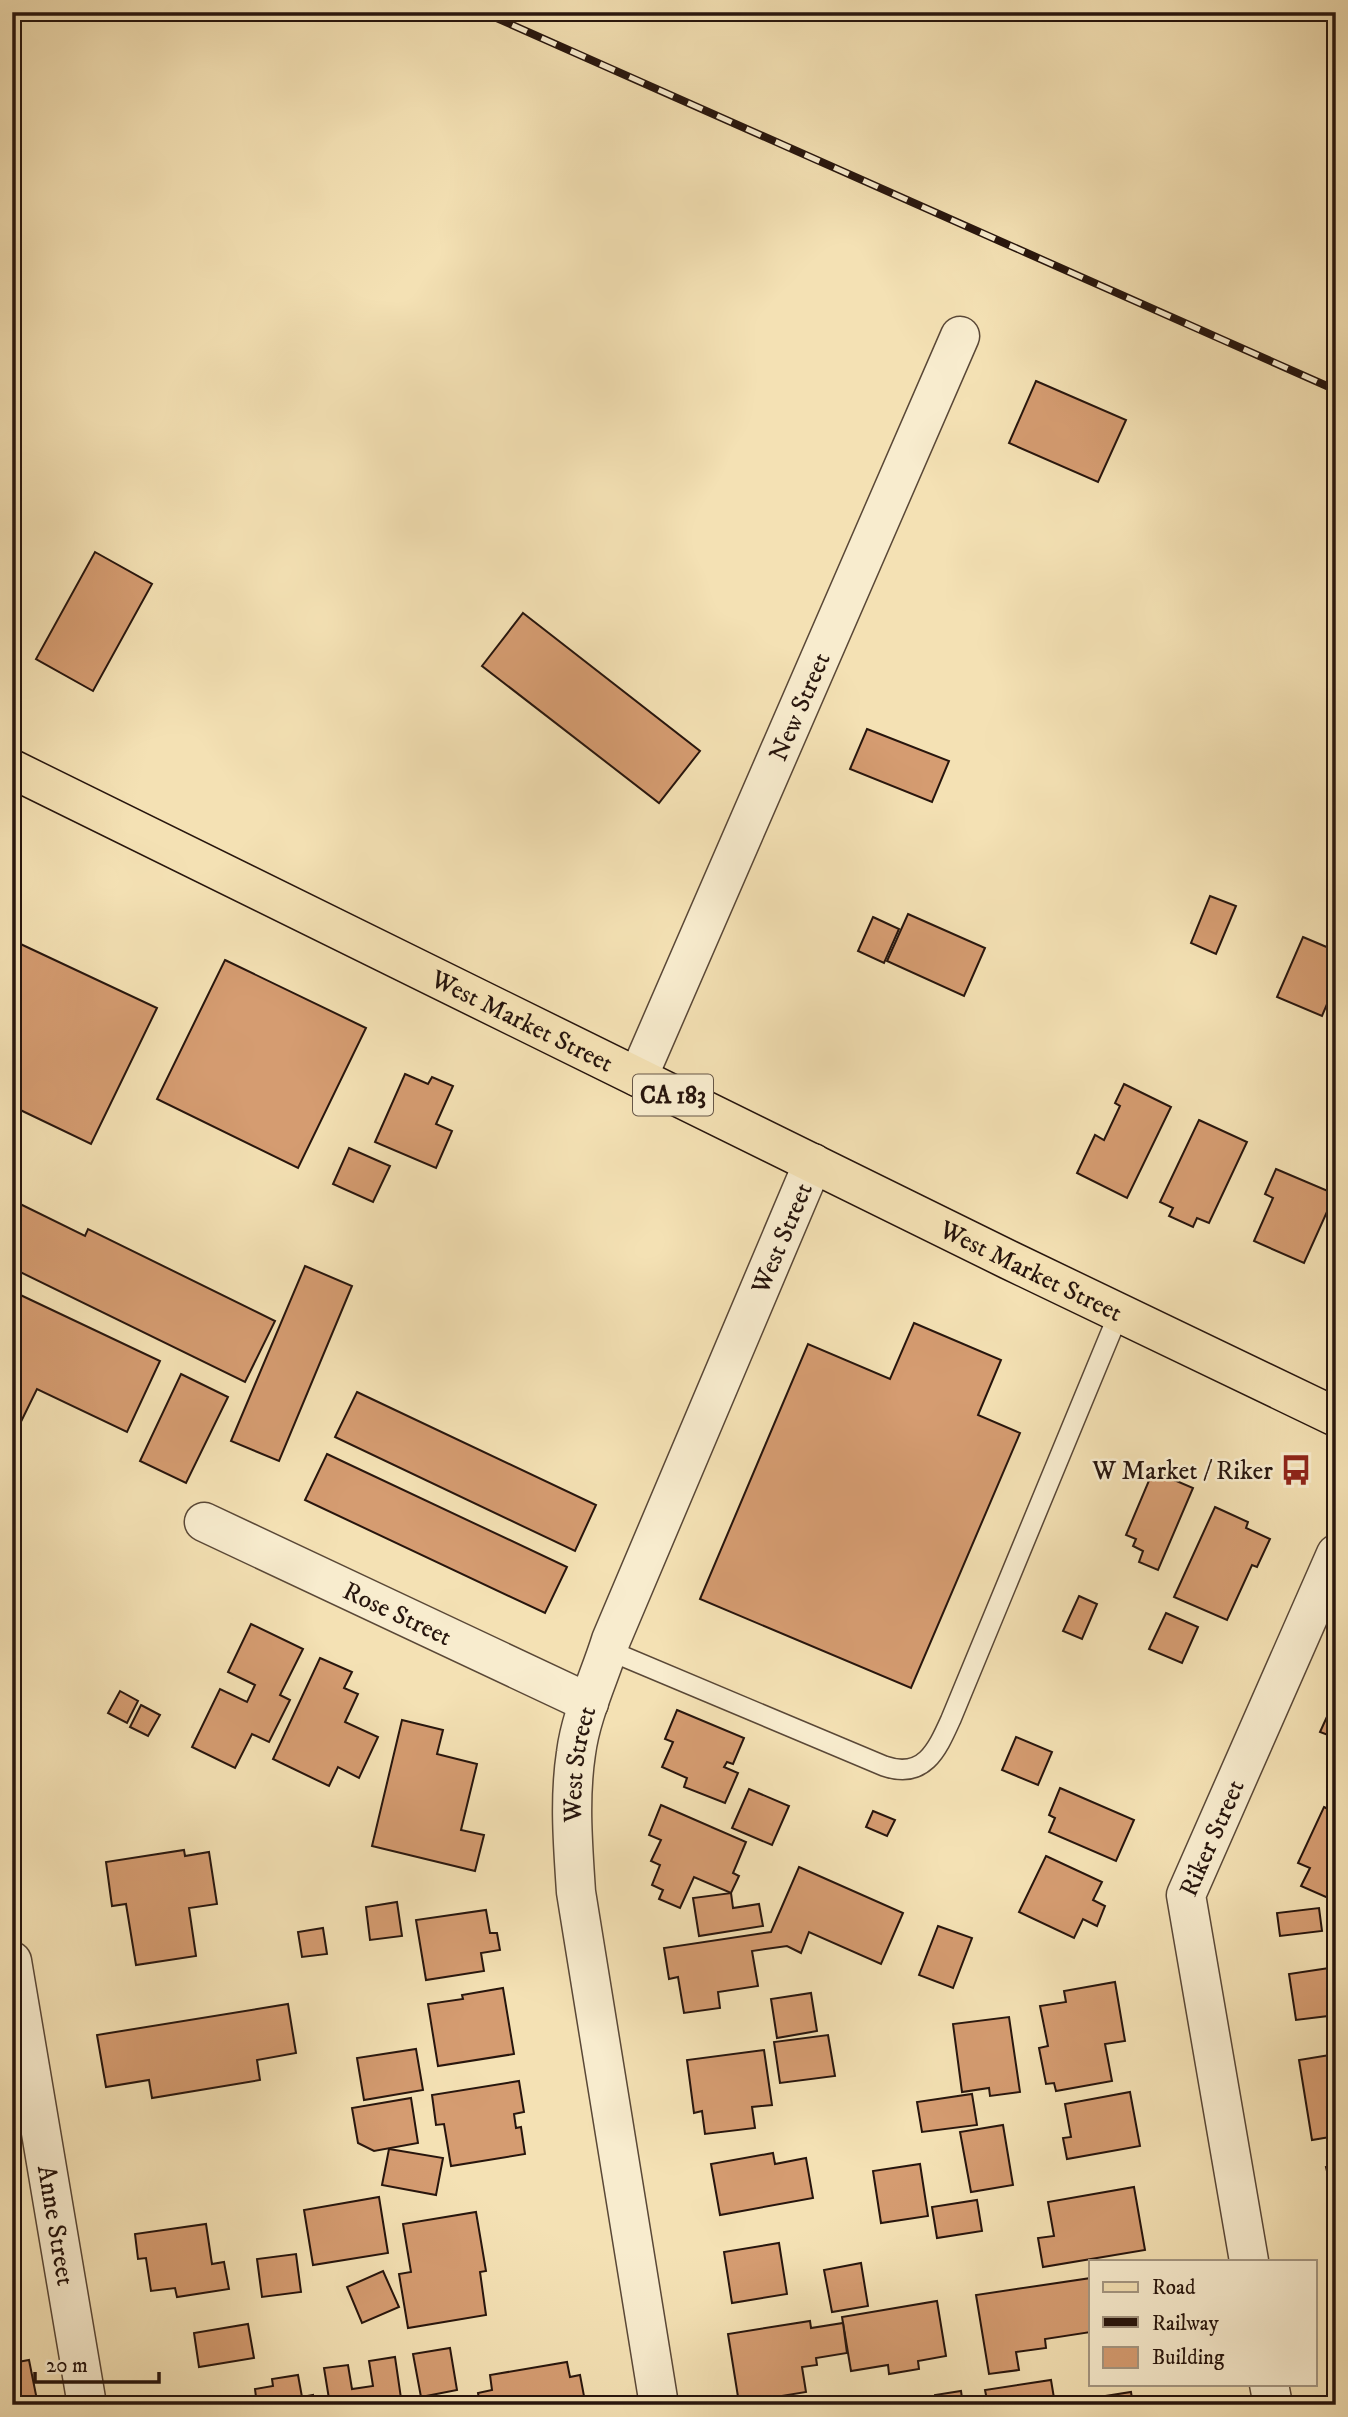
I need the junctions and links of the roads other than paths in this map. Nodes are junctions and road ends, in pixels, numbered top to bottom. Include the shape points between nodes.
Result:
1 (960, 335) dead end
2 (12, 769) edge
3 (638, 1077) junction
4 (813, 1163) junction
5 (1119, 1313) junction
6 (1336, 1417) edge
7 (204, 1522) dead end
8 (1336, 1554) edge
9 (608, 1650) junction
10 (589, 1703) junction
11 (12, 1961) edge
12 (1249, 2260) edge
13 (1269, 2386) edge
14 (88, 2405) edge
15 (659, 2405) edge
16 (1273, 2405) edge

1 - 3 street, New Street
2 - 3 main road, West Market Street / CA 183
3 - 4 main road, West Market Street / CA 183
4 - 5 main road, West Market Street / CA 183
4 - 9 street, West Street
5 - 6 main road, West Market Street / CA 183
5 - 9 lane via 941,1743 920,1766 884,1766
7 - 10 street, Rose Street
8 - 12 street, Riker Street via 1186,1895
9 - 10 street, West Street
10 - 15 street, West Street via 576,1751 572,1814 576,1892
11 - 14 street, Anne Street
13 - 16 street

